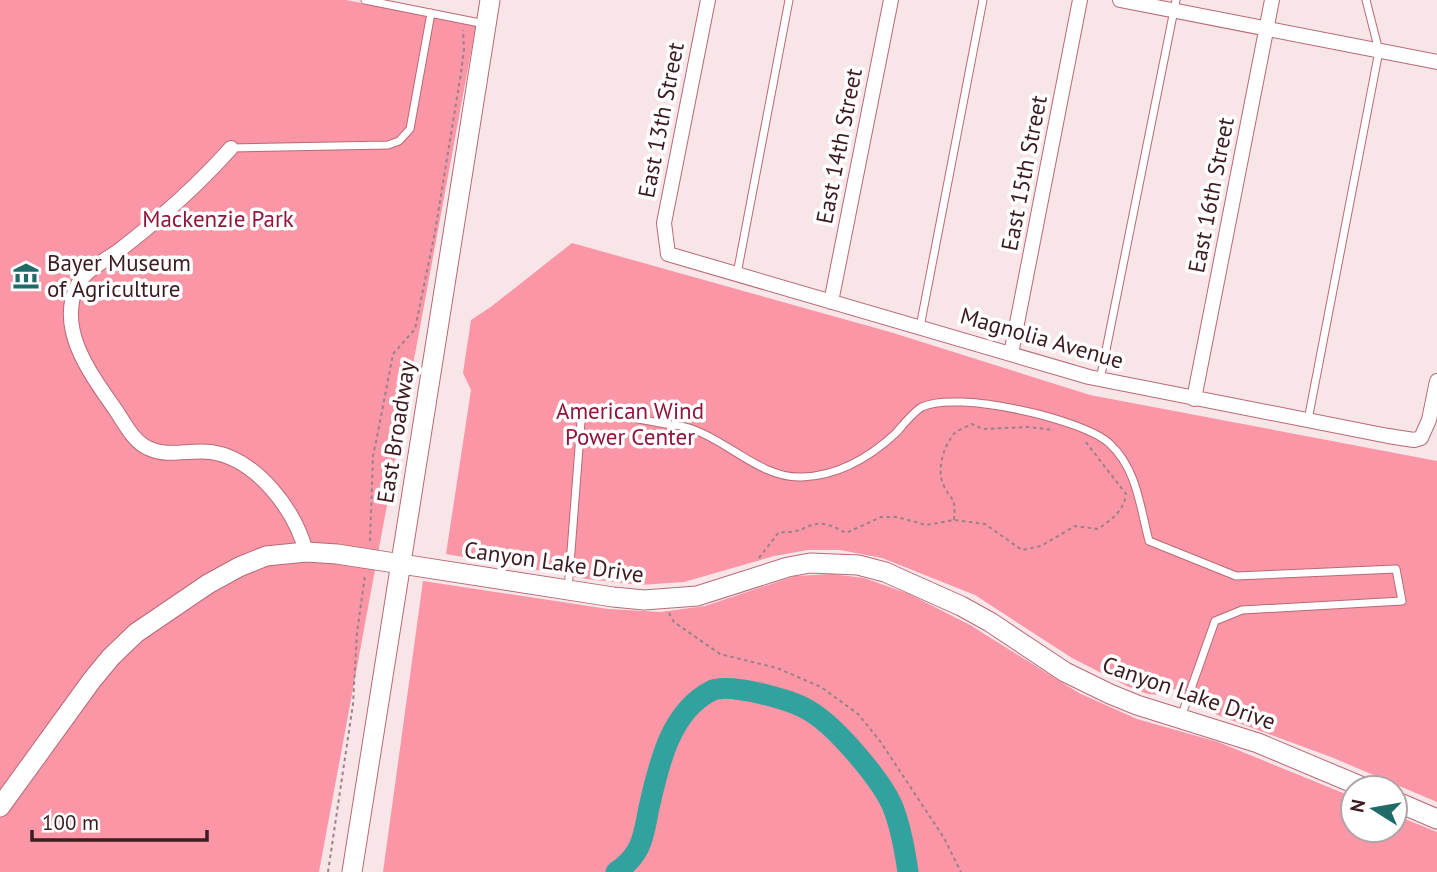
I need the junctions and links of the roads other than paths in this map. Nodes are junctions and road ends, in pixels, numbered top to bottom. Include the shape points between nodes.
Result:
1 (365, 0) edge
2 (489, 0) edge
3 (708, 0) edge
4 (789, 0) edge
5 (891, 0) edge
6 (984, 0) edge
7 (1080, 0) edge
8 (1120, 0) edge
9 (1272, 0) edge
10 (1366, 0) edge
11 (1175, 5) edge
12 (431, 13) junction
13 (486, 24) junction
14 (1266, 29) junction
15 (1379, 51) junction
16 (1437, 62) edge
17 (231, 148) joint
18 (667, 249) joint
19 (737, 275) junction
20 (831, 302) junction
21 (920, 327) junction
22 (1012, 354) junction
23 (1100, 380) junction
24 (1437, 381) edge
25 (1194, 399) junction
26 (1308, 421) junction
27 (306, 552) junction
28 (400, 564) junction
29 (568, 590) junction
30 (1181, 718) junction
31 (1339, 777) edge
32 (0, 807) edge
33 (1409, 808) edge
34 (1437, 819) edge
35 (352, 872) edge

1 - 12 lane
2 - 13 street, East Broadway
3 - 18 street, East 13th Street via 664,223
4 - 19 lane
5 - 20 street, East 14th Street
6 - 21 lane
7 - 22 street, East 15th Street
8 - 11 street
9 - 14 street, East 16th Street
10 - 15 lane
11 - 14 street
11 - 23 lane
12 - 13 lane
12 - 17 lane via 410,129 399,141 388,145
13 - 28 street, East Broadway
14 - 15 street
14 - 25 street, East 16th Street
15 - 16 street
15 - 26 lane
17 - 27 street via 199,184 84,276 74,296 72,327 91,374 140,443 157,452 209,452 245,467 285,506
18 - 19 street, Magnolia Avenue via 676,257
19 - 20 street, Magnolia Avenue
20 - 21 street, Magnolia Avenue
21 - 22 street, Magnolia Avenue
22 - 23 street, Magnolia Avenue
23 - 25 street, Magnolia Avenue
24 - 26 street, Magnolia Avenue via 1421,438
25 - 26 street, Magnolia Avenue
27 - 28 street, Canyon Lake Drive
27 - 32 street, Canyon Lake Drive via 266,556 239,567 136,633 98,672
28 - 29 street, Canyon Lake Drive
28 - 35 street, East Broadway
29 - 30 street, Canyon Lake Drive via 662,600 697,596 810,563 858,565 885,572 961,607 1087,683
29 - 30 lane via 582,409 692,429 764,467 805,477 849,467 883,445 922,407 953,401 994,404 1080,427 1110,443 1132,473 1149,541 1236,576 1396,569 1402,601 1242,610 1215,621
30 - 31 street, Canyon Lake Drive via 1258,743
33 - 34 street

